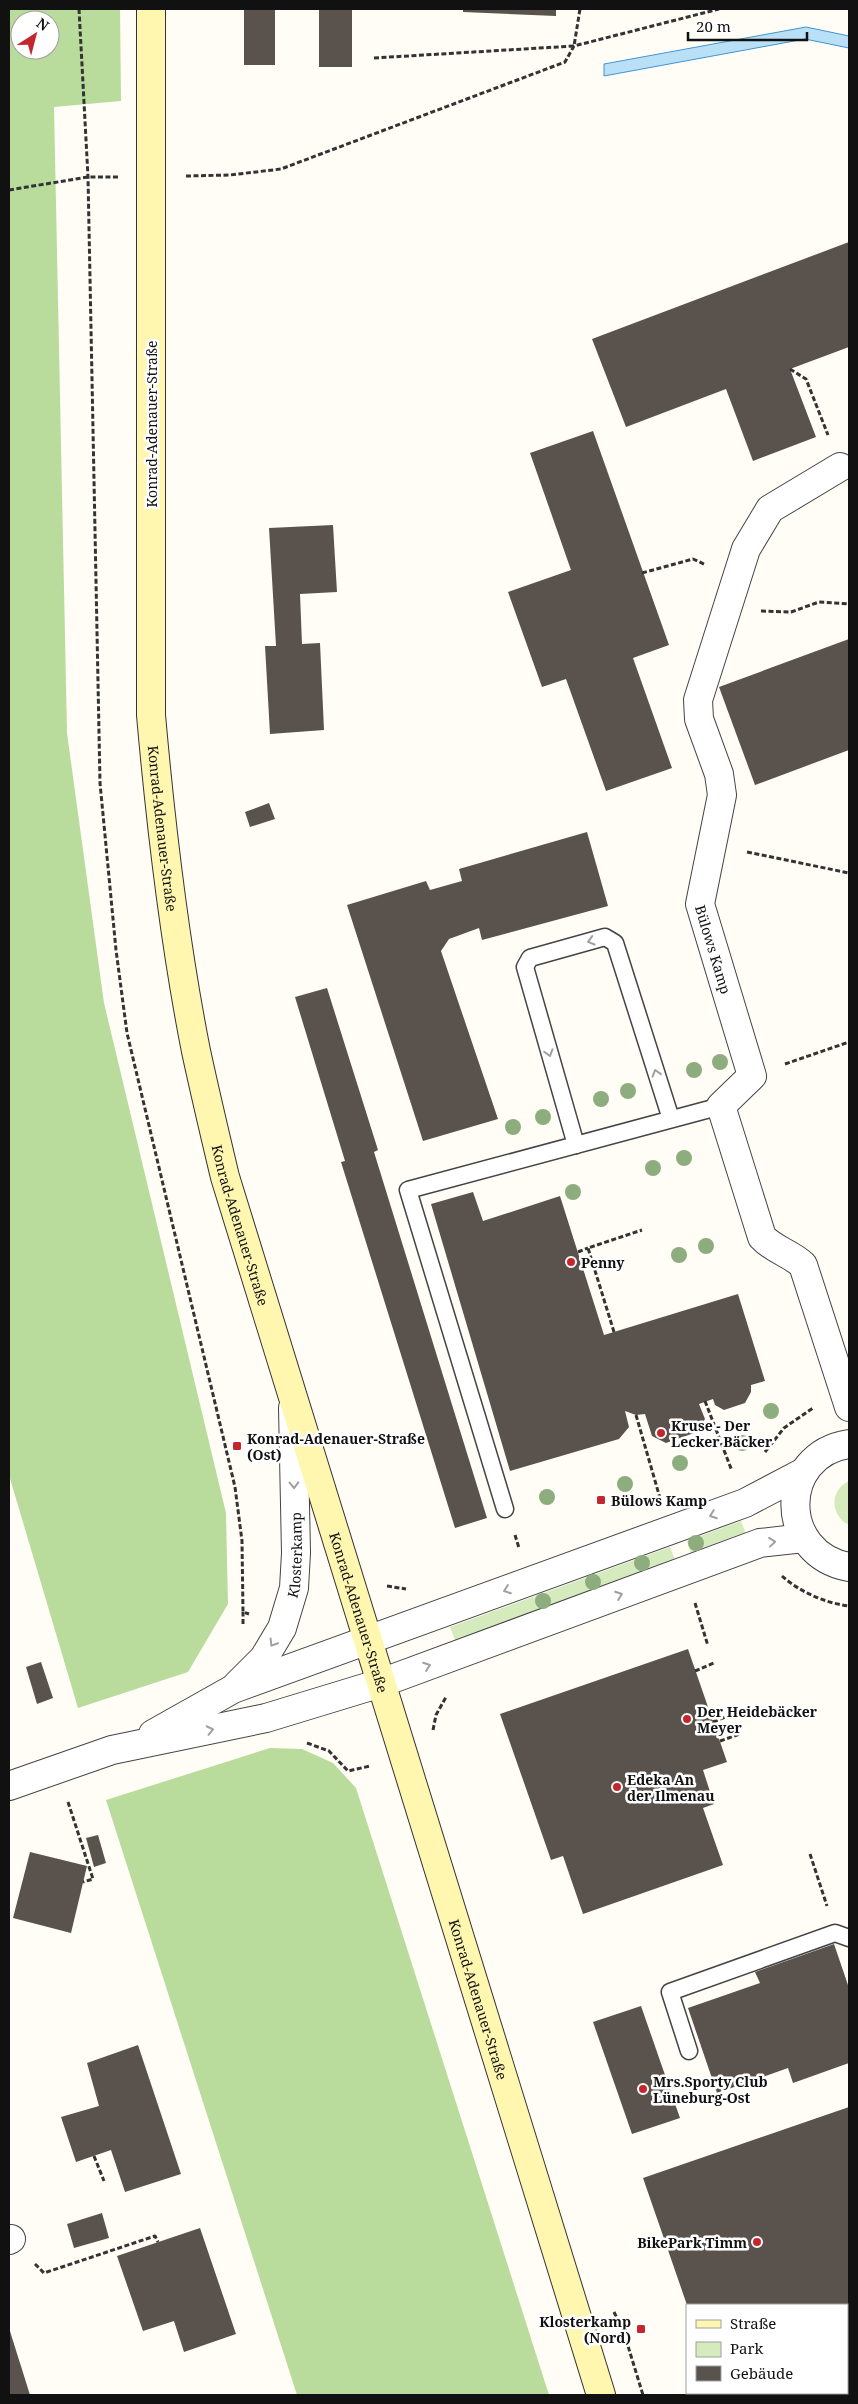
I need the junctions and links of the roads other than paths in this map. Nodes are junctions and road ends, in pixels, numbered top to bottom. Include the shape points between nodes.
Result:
1 (151, 9) edge
2 (840, 468) road end
3 (721, 1106) junction
4 (671, 1119) junction
5 (576, 1145) junction
6 (293, 1402) junction
7 (849, 1403) edge
8 (849, 1444) edge
9 (804, 1472) junction
10 (505, 1508) dead end
11 (804, 1538) junction
12 (849, 1567) edge
13 (367, 1641) junction
14 (381, 1683) junction
15 (233, 1689) junction
16 (128, 1747) junction
17 (9, 1786) edge
18 (842, 1936) edge
19 (689, 2052) dead end
20 (600, 2395) edge

1 - 6 main road, Konrad-Adenauer-Straße via 151,715 160,817 196,1050 225,1177
2 - 3 street, Bülows Kamp via 770,509 746,549 698,700 699,719 719,774 722,795 700,904 752,1076
3 - 4 lane
3 - 7 street via 762,1237 771,1247 793,1256 802,1265
4 - 5 lane
4 -> 5 lane via 615,943 605,936 530,958 525,967
5 - 10 lane via 408,1190
6 - 13 main road, Konrad-Adenauer-Straße
6 -> 15 street, Klosterkamp via 294,1588 282,1628 264,1658
8 - 9 street via 826,1451
9 - 11 street via 794,1505
9 -> 13 street via 745,1503
11 - 12 street via 817,1554
14 -> 11 street via 760,1543
13 - 14 main road, Konrad-Adenauer-Straße
13 - 15 street, Klosterkamp
16 -> 14 street, Klosterkamp via 266,1718
14 - 20 main road, Konrad-Adenauer-Straße
15 - 16 street, Klosterkamp
16 - 17 street, Klosterkamp
18 - 19 lane via 670,1992

